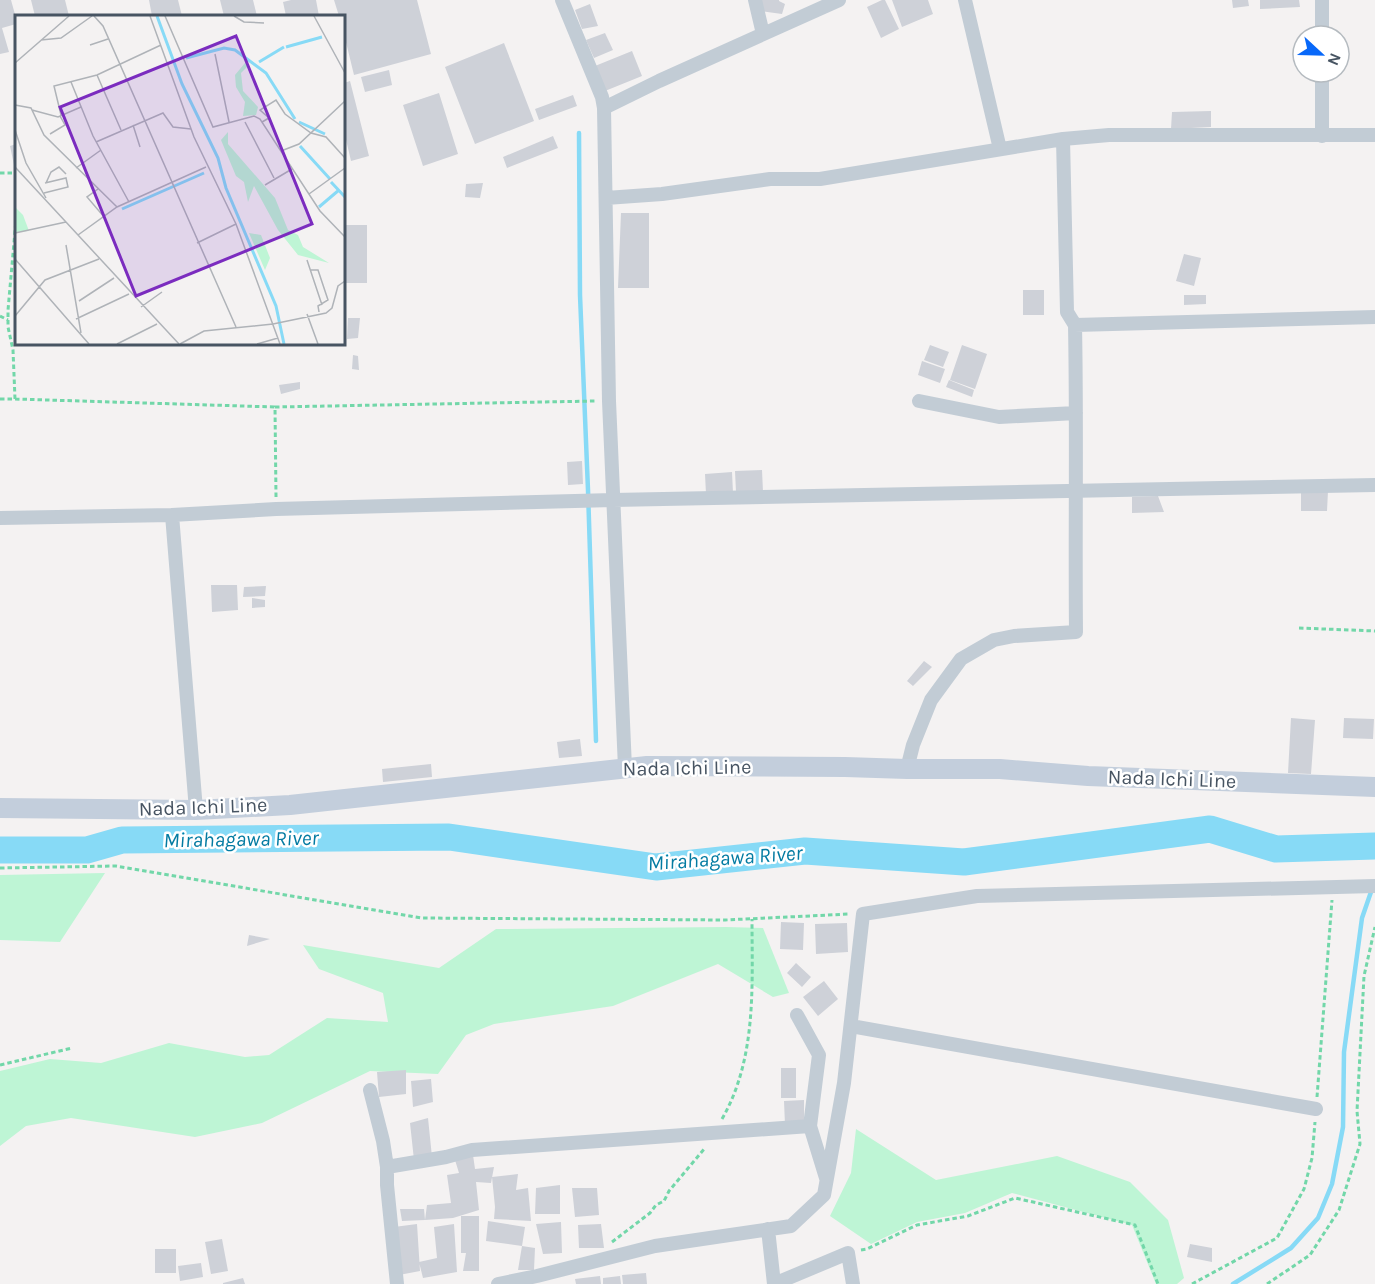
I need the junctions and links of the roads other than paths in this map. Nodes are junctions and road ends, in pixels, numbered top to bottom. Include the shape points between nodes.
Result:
1 (755, 0) edge
2 (839, 0) edge
3 (965, 0) edge
4 (1322, 0) edge
5 (565, 1) edge
6 (1322, 24) edge
7 (764, 34) junction
8 (1322, 84) edge
9 (604, 108) junction
10 (1375, 135) edge
11 (1322, 136) junction
12 (1063, 139) junction
13 (1000, 149) junction
14 (606, 198) junction
15 (1375, 317) edge
16 (1075, 325) junction
17 (919, 401) dead end
18 (1076, 413) junction
19 (1375, 485) edge
20 (1075, 490) junction
21 (613, 500) junction
22 (172, 515) junction
23 (0, 518) edge
24 (625, 768) junction
25 (907, 769) junction
26 (1375, 788) edge
27 (0, 808) edge
28 (196, 810) junction
29 (1375, 886) edge
30 (797, 1015) dead end
31 (851, 1026) junction
32 (370, 1090) dead end
33 (1316, 1109) dead end
34 (810, 1126) junction
35 (387, 1167) junction
36 (827, 1180) junction
37 (768, 1229) junction
38 (538, 1280) edge
39 (397, 1284) edge
40 (498, 1284) edge
41 (774, 1284) edge
42 (853, 1284) edge

1 - 7 street
2 - 7 street
3 - 13 street
4 - 6 street
5 - 9 street
7 - 9 street
8 - 11 street
9 - 14 street
10 - 11 street
11 - 12 street via 1108,135
12 - 13 street
12 - 16 street via 1067,312
13 - 14 street via 820,179 770,179
14 - 21 street
15 - 16 street
16 - 18 street
17 - 18 street via 999,417
18 - 20 street
19 - 20 street
20 - 21 street
20 - 25 street via 1076,632 994,640 961,659 931,700
21 - 22 street
21 - 24 street
22 - 23 street
22 - 28 street
24 - 25 main road, Nada Ichi Line
24 - 28 main road, Nada Ichi Line via 290,805
25 - 26 main road, Nada Ichi Line via 1000,769
27 - 28 main road, Nada Ichi Line
29 - 31 street via 977,896 864,914
30 - 34 street via 819,1055
31 - 33 street
31 - 36 street
32 - 35 street
34 - 35 street via 472,1150
34 - 36 street
35 - 39 street
36 - 37 street via 824,1195 790,1226
37 - 38 street via 655,1246
37 - 41 street
38 - 40 street
41 - 42 street via 848,1253

